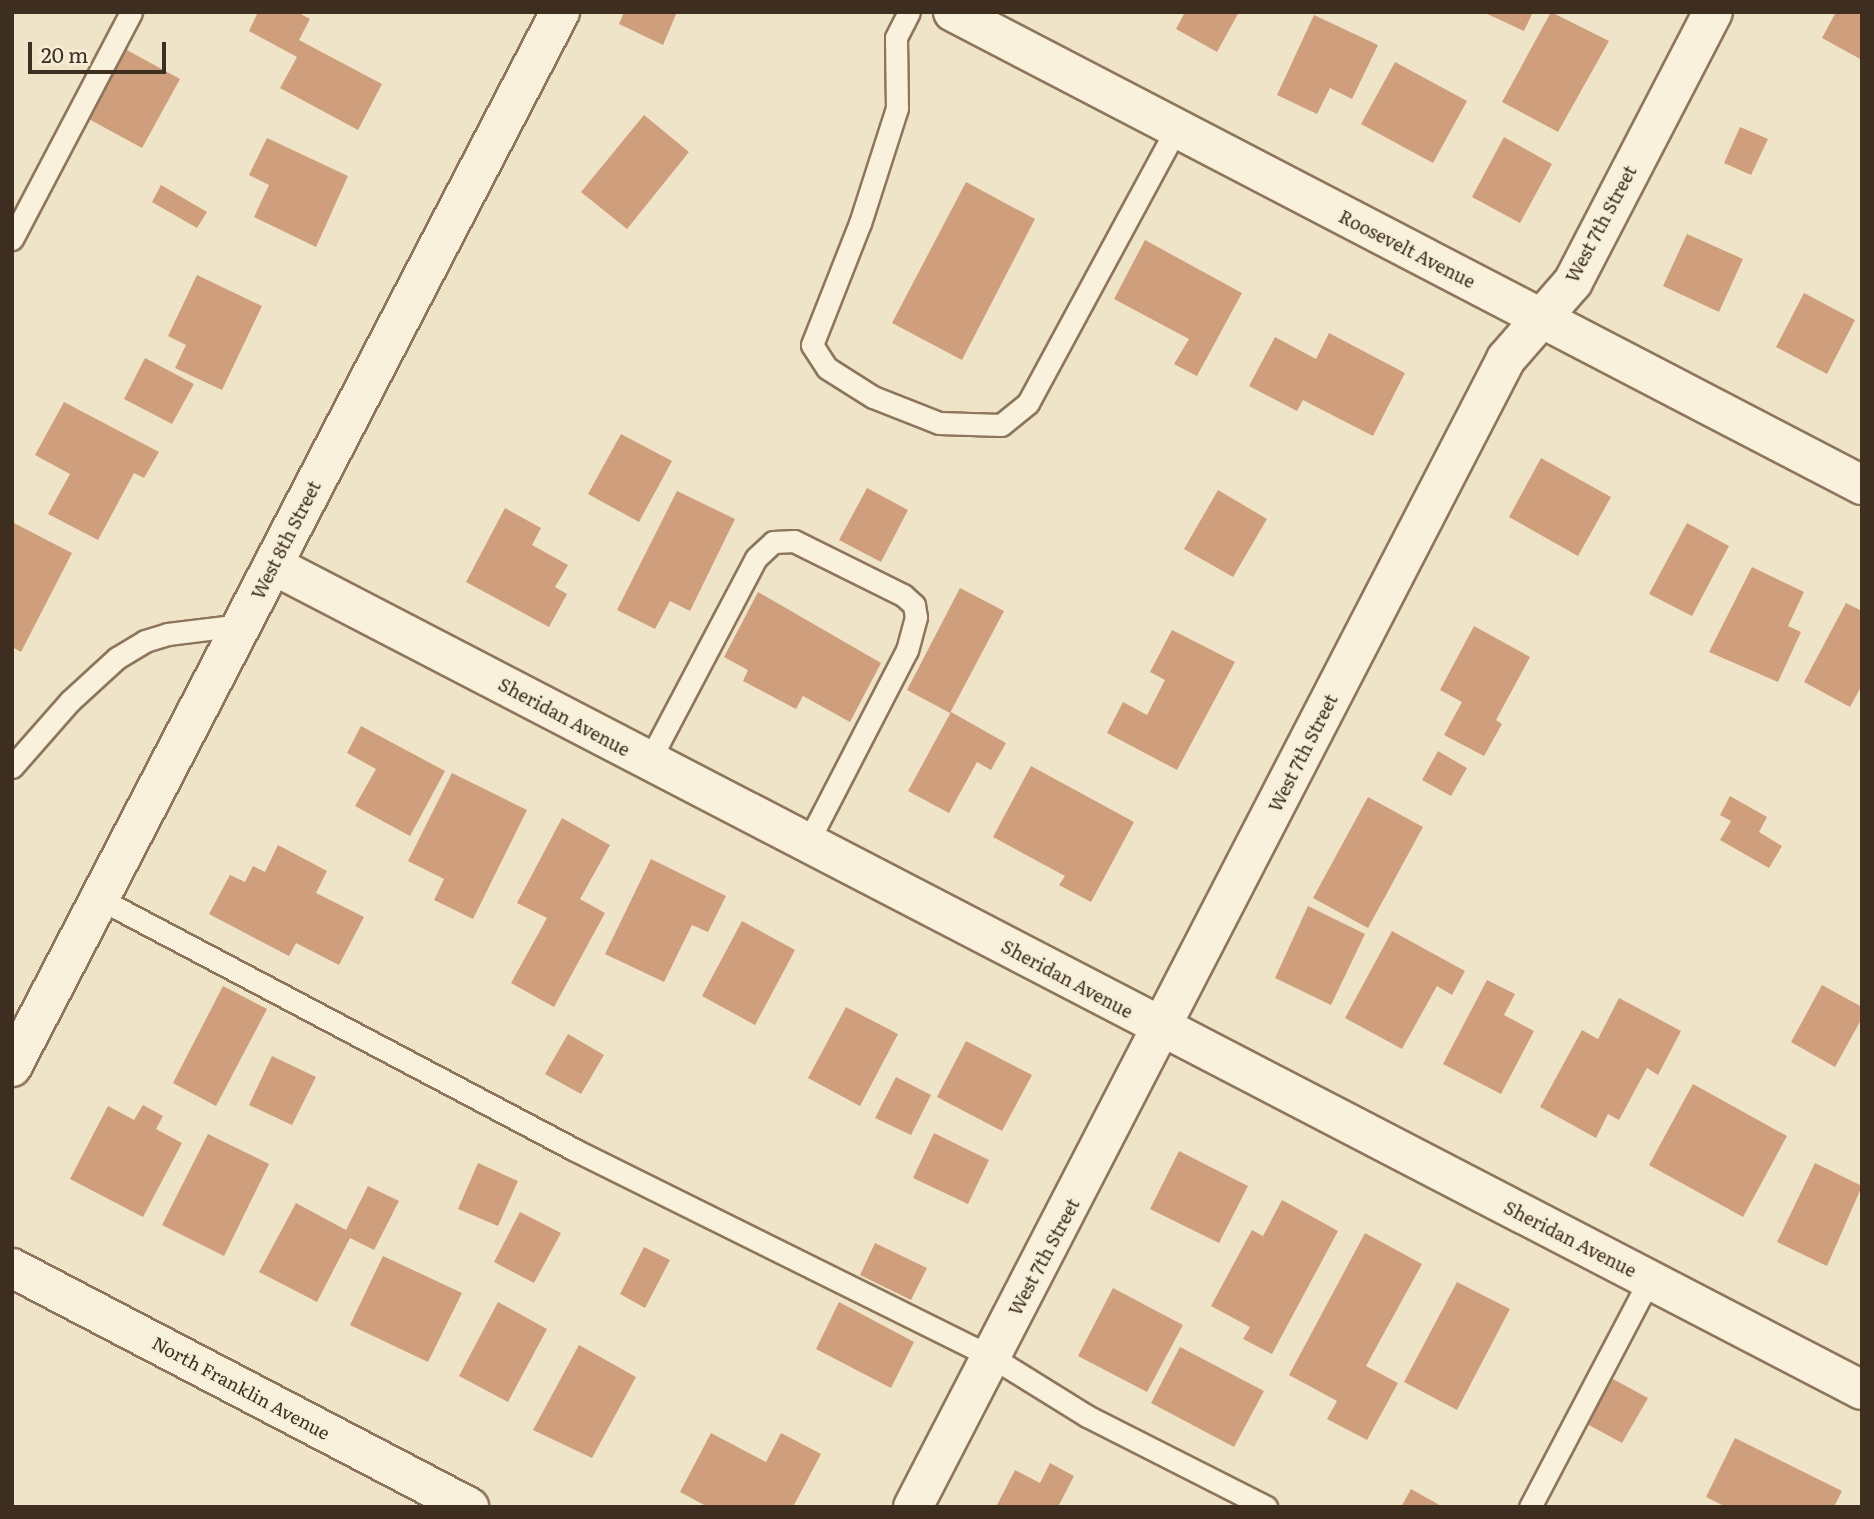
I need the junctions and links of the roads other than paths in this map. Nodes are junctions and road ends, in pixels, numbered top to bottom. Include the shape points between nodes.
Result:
1 (131, 12) edge
2 (560, 12) edge
3 (909, 12) edge
4 (953, 12) edge
5 (1713, 12) edge
6 (1176, 129) junction
7 (12, 239) edge
8 (1542, 319) junction
9 (1862, 485) edge
10 (273, 565) junction
11 (241, 625) junction
12 (649, 761) junction
13 (12, 766) edge
14 (807, 844) junction
15 (100, 899) junction
16 (1163, 1029) junction
17 (12, 1067) edge
18 (12, 1268) edge
19 (1649, 1280) junction
20 (992, 1357) junction
21 (1862, 1390) edge
22 (469, 1507) edge
23 (913, 1507) edge
24 (1266, 1507) edge
25 (1530, 1507) edge

1 - 7 lane
2 - 10 street, West 8th Street
3 - 6 lane via 896,38 897,108 860,223 812,345 827,368 873,397 939,423 1001,425 1028,403
4 - 6 street, Roosevelt Avenue
5 - 8 street, West 7th Street via 1573,282
6 - 8 street, Roosevelt Avenue
8 - 9 street, Roosevelt Avenue
8 - 16 street, West 7th Street via 1506,359
10 - 11 street, West 8th Street
10 - 12 street, Sheridan Avenue
11 - 13 lane via 168,634 135,647 70,701
11 - 15 street, West 8th Street
12 - 14 street, Sheridan Avenue
12 - 14 lane via 764,548 774,542 794,541 903,595 914,605 916,617 907,650
14 - 16 street, Sheridan Avenue
15 - 17 street, West 8th Street
15 - 20 lane via 575,1150
16 - 19 street, Sheridan Avenue
16 - 20 street, West 7th Street
18 - 22 street, North Franklin Avenue
19 - 21 street, Sheridan Avenue
19 - 25 lane
20 - 23 street, West 7th Street
20 - 24 lane via 1087,1416

